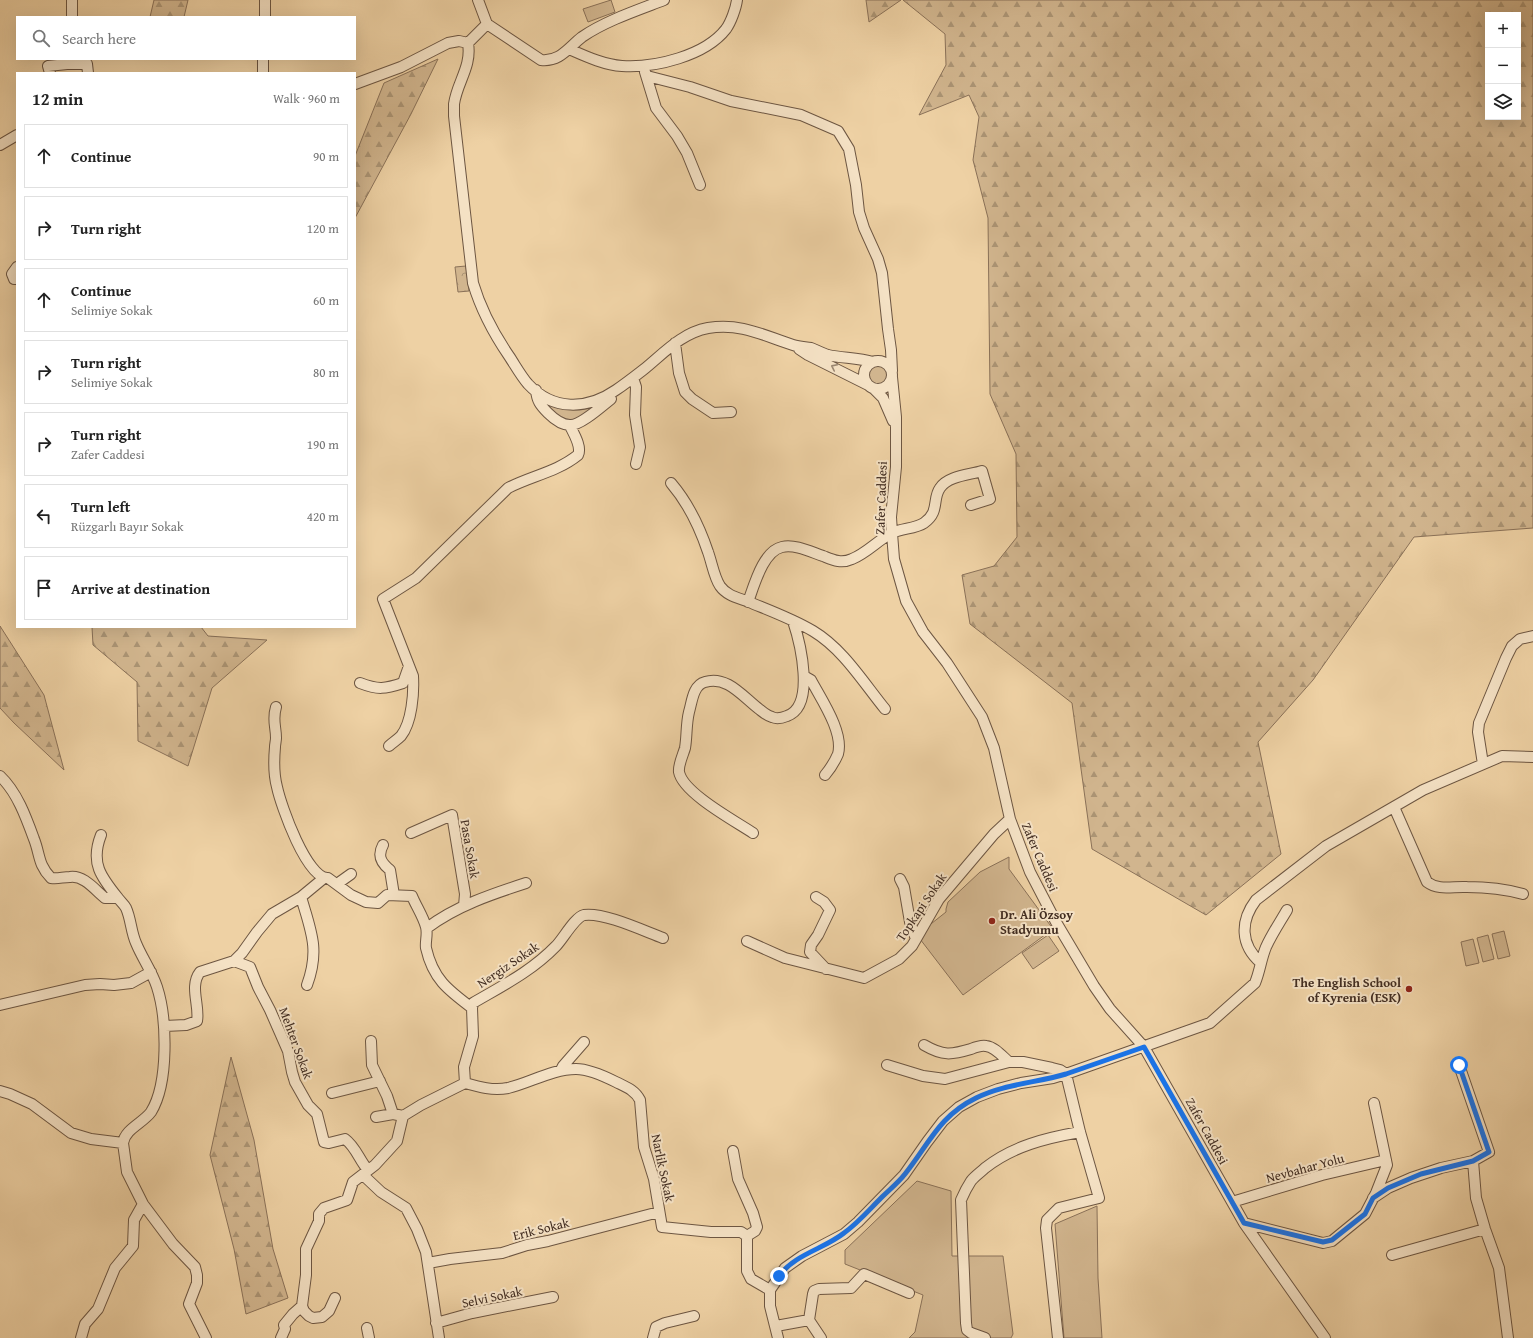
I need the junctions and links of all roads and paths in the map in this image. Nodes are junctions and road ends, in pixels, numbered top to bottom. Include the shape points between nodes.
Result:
1 (72, 0) edge
2 (265, 0) edge
3 (478, 0) edge
4 (664, 0) edge
5 (737, 0) edge
6 (645, 3) edge
7 (72, 16) edge
8 (265, 16) edge
9 (488, 24) junction
10 (468, 43) junction
11 (569, 49) junction
12 (264, 60) edge
13 (84, 65) edge
14 (643, 66) junction
15 (49, 69) edge
16 (263, 72) edge
17 (647, 76) junction
18 (356, 84) edge
19 (16, 136) edge
20 (0, 145) edge
21 (700, 185) dead end
22 (888, 329) junction
23 (675, 343) junction
24 (794, 345) junction
25 (874, 361) junction
26 (892, 374) junction
27 (633, 378) junction
28 (871, 386) junction
29 (620, 387) junction
30 (536, 390) junction
31 (731, 412) dead end
32 (570, 426) junction
33 (895, 428) junction
34 (636, 464) dead end
35 (671, 483) dead end
36 (971, 505) dead end
37 (892, 533) junction
38 (748, 602) junction
39 (792, 621) junction
40 (1533, 636) edge
41 (409, 666) junction
42 (804, 676) junction
43 (360, 683) dead end
44 (276, 708) dead end
45 (885, 709) dead end
46 (389, 746) dead end
47 (1533, 757) edge
48 (1482, 764) junction
49 (825, 775) dead end
50 (0, 776) edge
51 (1394, 807) junction
52 (1010, 819) junction
53 (411, 833) dead end
54 (752, 833) dead end
55 (101, 836) dead end
56 (383, 846) dead end
57 (350, 874) dead end
58 (324, 878) junction
59 (900, 879) dead end
60 (526, 883) dead end
61 (337, 884) junction
62 (1523, 894) dead end
63 (394, 895) junction
64 (816, 897) dead end
65 (118, 898) junction
66 (301, 898) junction
67 (464, 906) junction
68 (1287, 910) dead end
69 (427, 928) junction
70 (663, 938) dead end
71 (916, 939) junction
72 (747, 941) dead end
73 (234, 961) junction
74 (1260, 962) junction
75 (826, 969) junction
76 (151, 972) junction
77 (307, 985) dead end
78 (0, 1005) edge
79 (472, 1008) junction
80 (165, 1026) junction
81 (371, 1041) dead end
82 (584, 1042) dead end
83 (924, 1045) dead end
84 (1144, 1047) junction
85 (1009, 1062) junction
86 (887, 1065) dead end
87 (1459, 1065) dead end
88 (561, 1070) junction
89 (1066, 1074) junction
90 (380, 1081) junction
91 (462, 1084) junction
92 (0, 1092) edge
93 (332, 1093) dead end
94 (1374, 1103) dead end
95 (393, 1114) junction
96 (403, 1116) junction
97 (376, 1117) dead end
98 (1080, 1132) junction
99 (125, 1138) junction
100 (733, 1151) dead end
101 (1386, 1160) junction
102 (1473, 1161) junction
103 (365, 1172) junction
104 (1373, 1198) junction
105 (1232, 1202) junction
106 (143, 1204) junction
107 (659, 1212) junction
108 (1244, 1223) junction
109 (1485, 1229) junction
110 (747, 1236) junction
111 (1392, 1255) dead end
112 (428, 1263) junction
113 (770, 1290) junction
114 (908, 1293) dead end
115 (553, 1297) dead end
116 (335, 1298) dead end
117 (302, 1306) junction
118 (694, 1316) dead end
119 (809, 1320) junction
120 (436, 1323) junction
121 (776, 1326) junction
122 (1323, 1337) edge
123 (81, 1338) edge
124 (206, 1338) edge
125 (282, 1338) edge
126 (439, 1338) edge
127 (652, 1338) edge
128 (778, 1338) edge
129 (821, 1338) edge
130 (985, 1338) edge
131 (1058, 1338) edge
132 (1508, 1338) edge

1 - 7 street
2 - 8 street
3 - 9 street
4 - 6 street
5 - 14 street via 726,28 709,44 675,59
6 - 11 street via 598,27
9 - 10 street
9 - 11 street via 541,60 561,56
10 - 18 street via 448,43 408,64
10 - 30 street via 470,50 465,74 454,104 454,116 473,283 480,305 498,340 528,384
11 - 14 street via 620,66
12 - 16 street
13 - 15 street
14 - 17 street
17 - 21 street via 656,108 687,153
17 - 22 street via 731,101 800,115 838,132 849,149 859,212 882,273
19 - 20 street
22 - 25 street via 885,349
22 - 26 street, Zafer Caddesi
23 - 24 street via 690,333 726,326 752,330
23 - 27 street
23 - 31 street via 679,373 685,392 713,413
24 - 25 street via 827,355
28 -> 24 street, Zafer Caddesi via 808,355
25 - 26 street via 885,362 890,366
25 - 28 street via 864,373 865,381
26 - 28 street via 889,383 884,387
26 - 33 street, Zafer Caddesi
27 - 29 street
27 - 34 street via 640,447
28 - 33 street, Zafer Caddesi via 886,402
29 - 30 street via 598,400 580,405 553,401
29 - 32 street via 612,399
30 - 32 street via 537,399 547,412 559,422
32 - 41 street via 579,448 578,455 559,468 508,488 416,578 383,599
33 - 37 street, Zafer Caddesi via 896,467
35 - 38 street via 688,506 720,586 729,594
36 - 37 street via 990,500 982,471 946,483 939,489 935,511 924,522
37 - 38 street via 867,551 844,562 790,546 781,547 772,552 762,565
37 - 52 street, Zafer Caddesi via 894,559 906,601 923,632 948,663 982,717 994,748
38 - 39 street
39 - 42 street via 798,637
39 - 45 street via 813,631 834,647
40 - 48 street via 1520,639 1512,646 1479,723
41 - 43 street via 403,682 393,686 374,688
41 - 46 street via 414,687 411,707 401,736
42 - 49 street via 811,680 836,728 839,741 837,755
42 - 54 street via 800,706 794,713 782,718 764,713 729,684 719,680 703,682 696,688 693,697 685,748 678,770 680,776 703,800
44 - 58 street via 273,717 276,738 276,786 299,846 310,865
47 - 48 street via 1502,756
48 - 51 street via 1424,790
50 - 65 street via 22,810 35,840 40,863 47,875 62,879 78,877 105,898
51 - 62 street via 1427,882 1432,886 1506,889
51 - 74 street via 1326,846 1256,900 1250,908 1244,935 1247,946
52 - 71 street, Topkapi Sokak via 994,834 939,899
52 - 84 street, Zafer Caddesi via 1040,893 1081,967 1110,1008
53 - 67 street, Pasa Sokak via 452,816 465,894
55 - 65 street via 98,844 98,870
56 - 63 street via 380,856 383,864 390,870
57 - 61 street
58 - 61 street
58 - 66 street
59 - 71 street
60 - 67 street
61 - 63 street via 366,902 378,902 388,895
63 - 69 street via 412,896
64 - 75 street via 830,910 811,945 810,952
65 - 76 street via 126,908 135,941
66 - 73 street via 272,914
66 - 77 street via 314,950 314,963
67 - 69 street
68 - 74 street via 1266,946
69 - 79 street via 426,947 438,979 446,989
70 - 79 street, Nergiz Sokak via 623,923 584,915 579,917 539,963 487,997 473,1003
71 - 75 street, Topkapi Sokak via 899,959 864,978
72 - 75 street, Topkapi Sokak via 785,958
73 - 80 street via 197,975 197,1021 186,1025
73 - 103 street, Mehter Sokak via 250,967 288,1051 295,1082 308,1105 317,1114 324,1142 345,1139 356,1149
74 - 84 street via 1259,975 1255,983 1210,1023
76 - 78 street via 131,983 85,985
76 - 80 street via 157,987
79 - 91 street via 473,1036
80 - 99 street via 164,1064 155,1103 147,1117
81 - 90 street via 372,1065
82 - 88 street
83 - 85 street via 936,1052 948,1054 986,1046
84 - 89 street
84 - 105 street, Zafer Caddesi
85 - 86 street via 946,1079 923,1076
85 - 89 street via 1052,1068
87 - 102 street via 1489,1152
88 - 91 street, Narlik Sokak via 507,1088 485,1089
88 - 107 street, Narlik Sokak via 588,1071 611,1079 637,1094 640,1100 644,1147 654,1178
89 - 98 street
89 - 113 street via 998,1089 959,1107 943,1120 904,1175 858,1222 844,1234 785,1268
90 - 93 street
90 - 95 street
91 - 96 street
92 - 99 street via 32,1104 71,1133 91,1139
94 - 101 street
95 - 96 street
95 - 97 street
96 - 103 street via 397,1141
98 - 130 street via 1026,1145 1009,1152 972,1179 961,1200 967,1330
98 - 131 street via 1099,1198 1059,1208 1047,1220
99 - 106 street via 127,1172
100 - 110 street via 738,1179 757,1227
101 - 104 street via 1387,1165
101 - 105 street, Nevbahar Yolu via 1322,1175
102 - 104 street via 1411,1178
102 - 109 street via 1476,1198
103 - 112 street via 381,1192 406,1208 417,1229
103 - 117 street via 353,1182 347,1200 324,1208 319,1214 319,1221 306,1249
104 - 108 street via 1365,1214 1332,1240 1323,1242
105 - 108 street, Zafer Caddesi
106 - 123 street via 134,1220 133,1246 115,1268 98,1309 85,1324
106 - 124 street via 194,1267 197,1283 189,1304
107 - 110 street, Narlik Sokak via 662,1227 741,1232
107 - 112 street, Erik Sokak via 502,1253
108 - 122 street, Zafer Caddesi
109 - 111 street
109 - 132 street via 1499,1268
110 - 113 street via 746,1271 751,1279
112 - 120 street
113 - 121 street via 770,1306
114 - 119 street via 864,1274 852,1288 825,1288 814,1291
115 - 120 street, Selvi Sokak
116 - 117 street via 329,1311 322,1317 309,1316
117 - 125 street via 284,1325
118 - 127 street via 666,1322 656,1327
119 - 121 street
119 - 129 street
120 - 126 street
121 - 128 street

